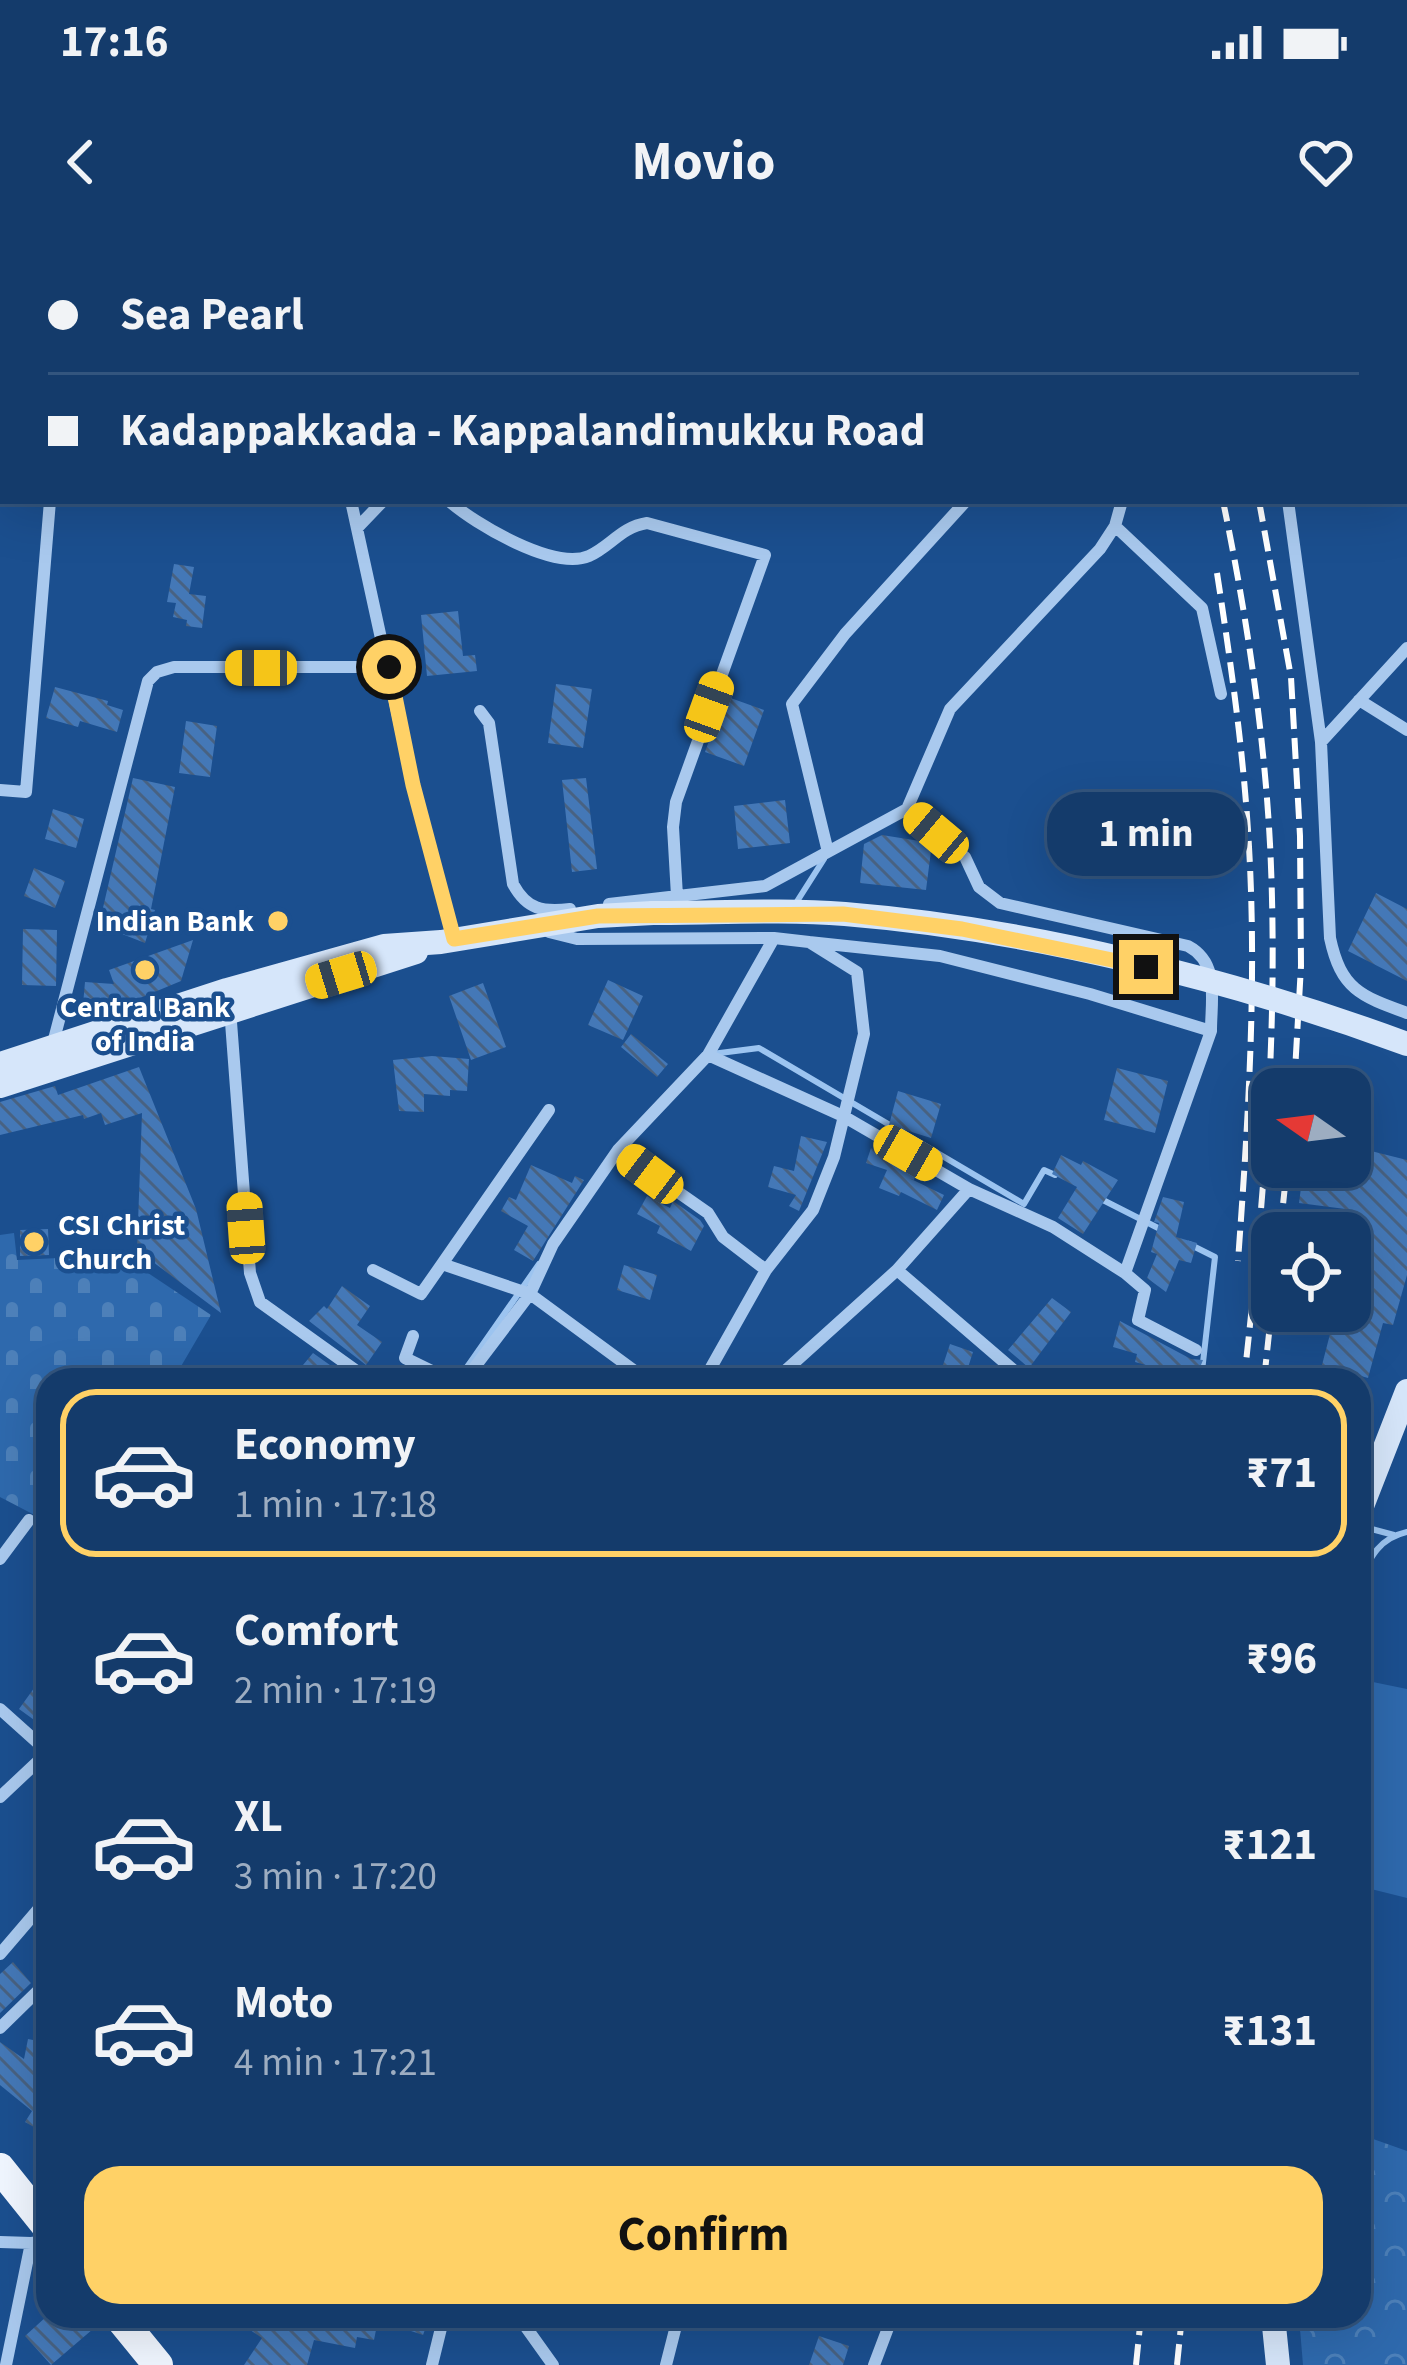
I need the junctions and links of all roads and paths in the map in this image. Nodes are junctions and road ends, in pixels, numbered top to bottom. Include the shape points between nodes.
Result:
1 (50, 504) edge
2 (351, 504) edge
3 (380, 504) edge
4 (453, 504) edge
5 (963, 504) edge
6 (1121, 504) edge
7 (1288, 504) edge
8 (1115, 526) junction
9 (358, 527) junction
10 (1407, 648) edge
11 (389, 667) junction
12 (1221, 694) dead end
13 (1359, 700) junction
14 (480, 711) dead end
15 (1407, 730) edge
16 (1321, 742) junction
17 (0, 790) edge
18 (907, 809) junction
19 (828, 852) junction
20 (677, 896) junction
21 (524, 920) junction
22 (774, 938) junction
23 (448, 941) junction
24 (809, 942) junction
25 (230, 1009) junction
26 (1407, 1013) edge
27 (1211, 1031) junction
28 (1407, 1044) edge
29 (52, 1048) junction
30 (708, 1055) junction
31 (0, 1064) edge
32 (0, 1086) edge
33 (549, 1110) dead end
34 (843, 1116) junction
35 (618, 1150) junction
36 (969, 1189) junction
37 (442, 1264) junction
38 (373, 1270) dead end
39 (766, 1270) junction
40 (897, 1270) junction
41 (1125, 1274) junction
42 (530, 1294) junction
43 (413, 1336) dead end
44 (1196, 1350) dead end
45 (352, 1368) edge
46 (425, 1368) edge
47 (474, 1368) edge
48 (631, 1368) edge
49 (711, 1368) edge
50 (789, 1368) edge
51 (1010, 1368) edge
52 (1407, 1391) edge
53 (1371, 1483) edge
54 (29, 1520) dead end
55 (0, 1559) edge
56 (0, 1709) edge
57 (36, 1741) edge
58 (36, 1763) edge
59 (0, 1797) edge
60 (36, 1912) edge
61 (0, 1954) edge
62 (36, 1993) edge
63 (0, 2028) edge
64 (0, 2168) edge
65 (36, 2231) edge
66 (36, 2236) edge
67 (0, 2242) edge
68 (36, 2248) edge
69 (128, 2328) edge
70 (442, 2328) edge
71 (527, 2328) edge
72 (675, 2328) edge
73 (888, 2328) edge
74 (1274, 2328) edge
75 (6, 2365) edge
76 (158, 2365) edge
77 (432, 2365) edge
78 (553, 2365) edge
79 (666, 2365) edge
80 (874, 2365) edge
81 (1278, 2365) edge

1 - 17 street via 26,792
2 - 9 street
3 - 9 street
4 - 20 street via 531,549 574,560 647,523 765,555 676,802
5 - 19 street via 792,704
6 - 8 street
7 - 16 street
8 - 12 street via 1202,608
8 - 18 street via 950,709
9 - 11 street
10 - 13 street
11 - 23 street
11 - 29 street via 174,667 148,681
13 - 15 street
13 - 16 street
14 - 21 street via 489,723
16 - 26 street via 1336,964 1368,999
18 - 19 street
18 - 27 street via 965,857 979,887 1000,903 1203,954
19 - 20 street via 765,886
20 - 21 street
21 - 22 street via 577,939
21 - 23 main road
21 - 28 main road, bridge via 843,914 962,929 1309,1008
22 - 24 street
22 - 30 street
23 - 25 main road
23 - 29 main road via 384,946
24 - 27 street via 940,956
24 - 34 street via 857,972 864,1034
25 - 32 main road
25 - 45 street via 250,1273 260,1302
27 - 41 street
29 - 31 main road
30 - 34 street
30 - 35 street
33 - 37 street
34 - 36 street
34 - 39 street via 813,1210
35 - 39 street via 708,1213 723,1237
35 - 42 street
36 - 40 street
36 - 41 street via 1053,1227
37 - 38 street via 421,1294
37 - 42 street
39 - 49 street
40 - 50 street
40 - 51 street
41 - 44 street via 1145,1290 1138,1320
42 - 47 street
42 - 48 street
43 - 46 street via 405,1358
52 - 53 main road
54 - 55 street
56 - 57 street
58 - 59 street
60 - 61 street
62 - 63 street
64 - 65 main road
66 - 67 street
68 - 75 street
69 - 76 main road
70 - 77 street
71 - 78 street
72 - 79 street
73 - 80 street
74 - 81 main road

